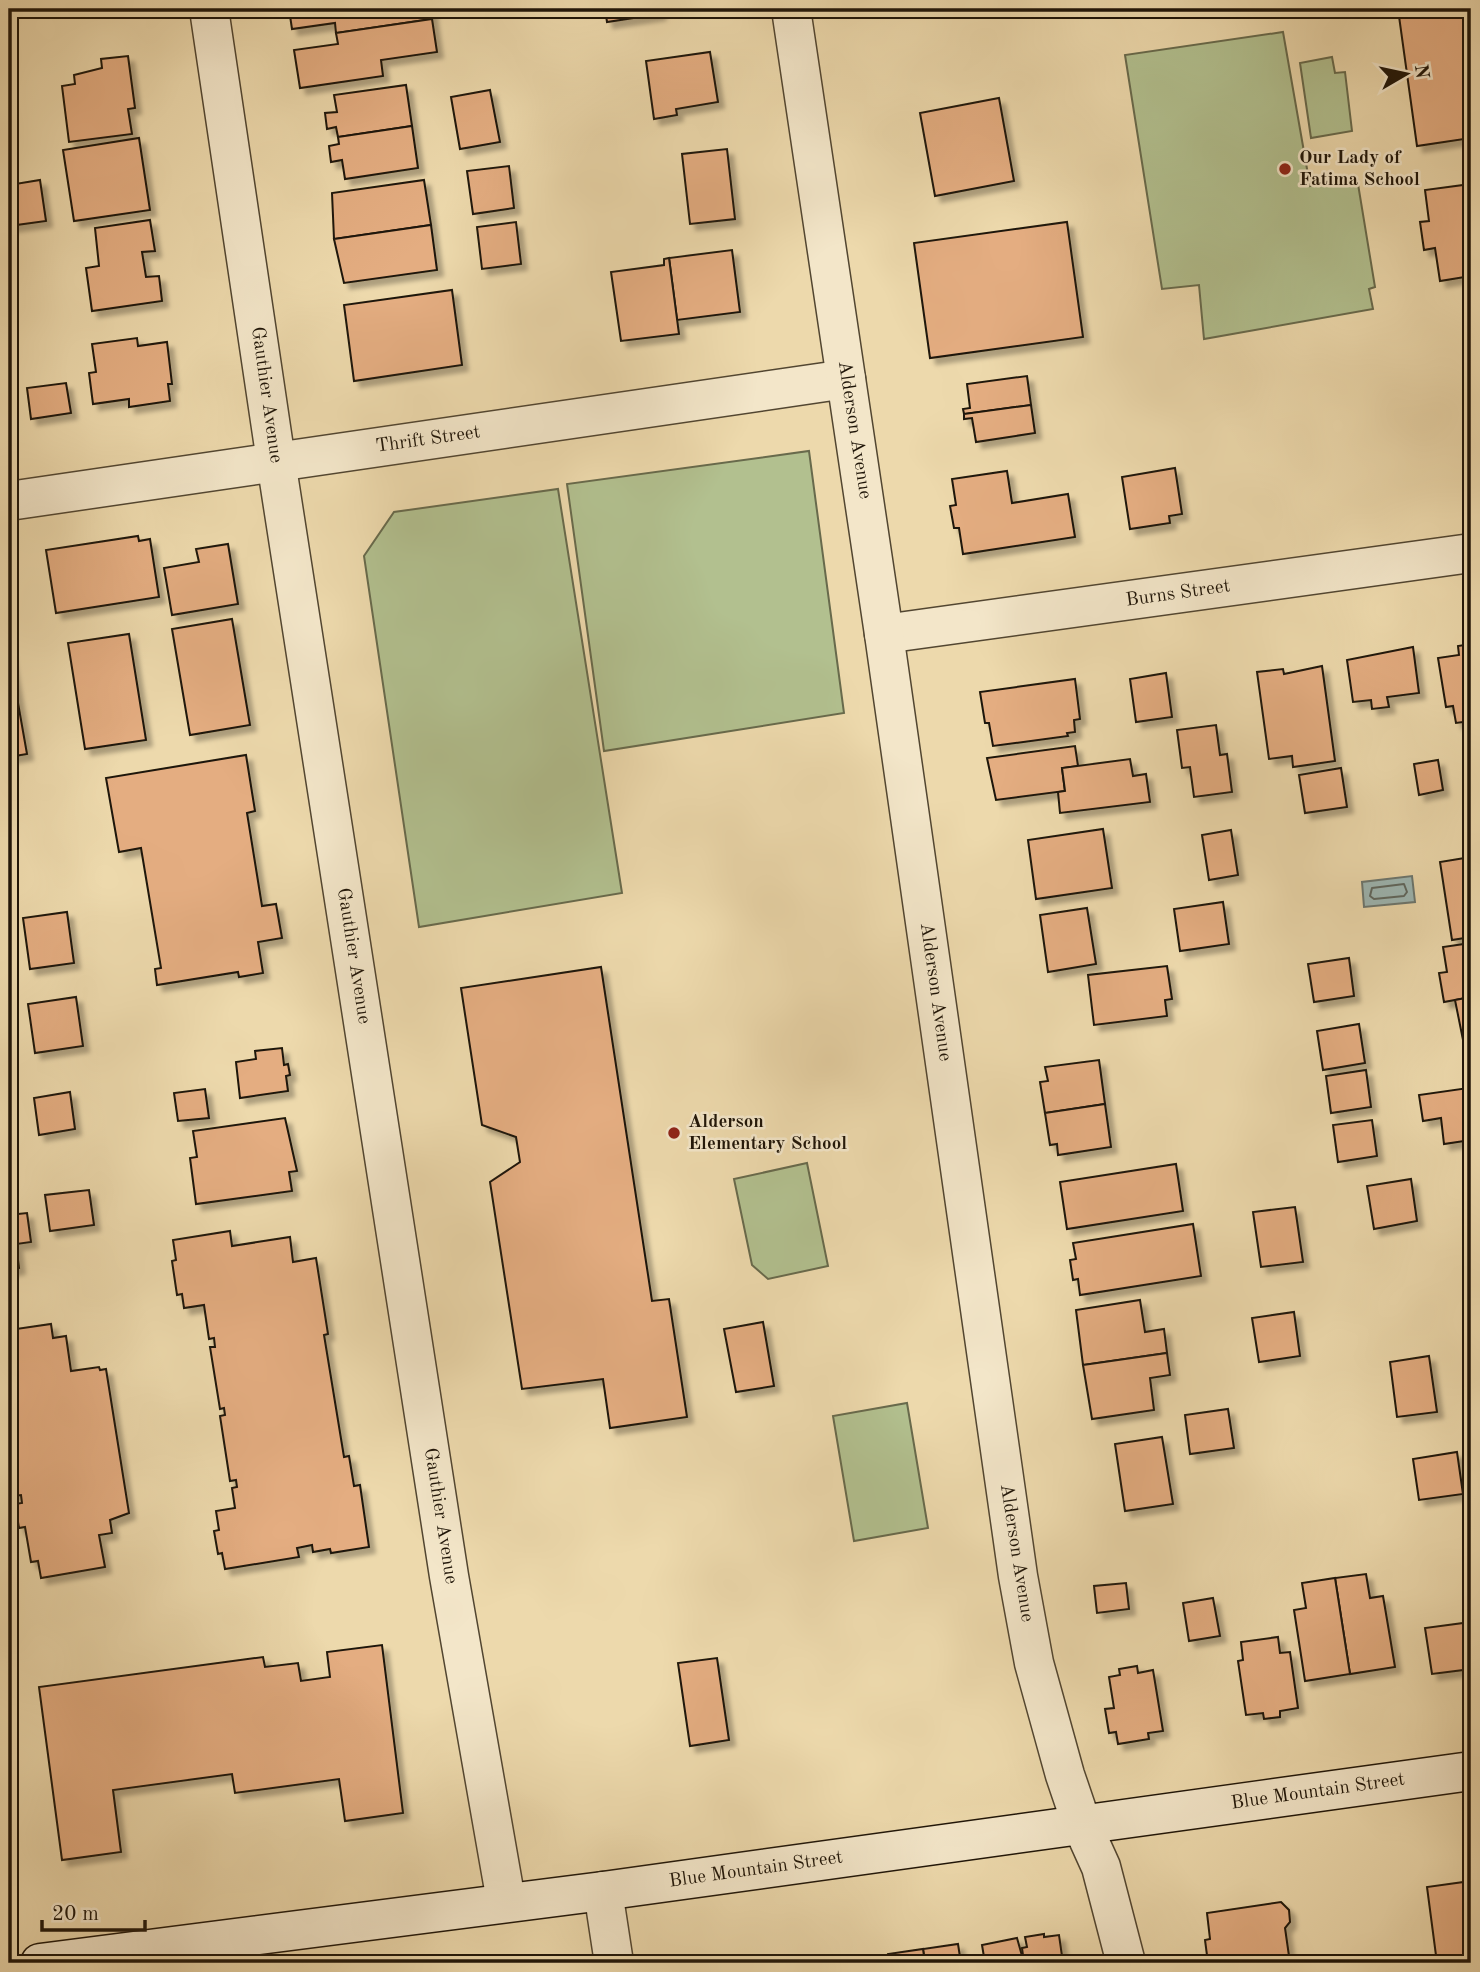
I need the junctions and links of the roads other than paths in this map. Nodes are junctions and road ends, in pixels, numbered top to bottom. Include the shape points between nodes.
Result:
1 (209, 9) edge
2 (791, 9) edge
3 (846, 379) junction
4 (276, 461) junction
5 (9, 500) edge
6 (1471, 553) edge
7 (884, 634) junction
8 (1471, 1771) edge
9 (1082, 1825) junction
10 (603, 1891) junction
11 (506, 1901) junction
12 (62, 1962) edge
13 (614, 1963) edge
14 (1126, 1963) edge

1 - 4 street, Gauthier Avenue
2 - 3 street, Alderson Avenue
3 - 4 street, Thrift Street
3 - 7 street, Alderson Avenue
4 - 5 street, Thrift Street
4 - 11 street, Gauthier Avenue via 449,1576
6 - 7 street, Burns Street
7 - 9 street, Alderson Avenue via 1018,1576 1034,1663
8 - 9 street, Blue Mountain Street
9 - 10 street, Blue Mountain Street
9 - 14 street, Alderson Avenue via 1101,1867
10 - 11 street, Blue Mountain Street
10 - 13 street
11 - 12 street, Blue Mountain Street

